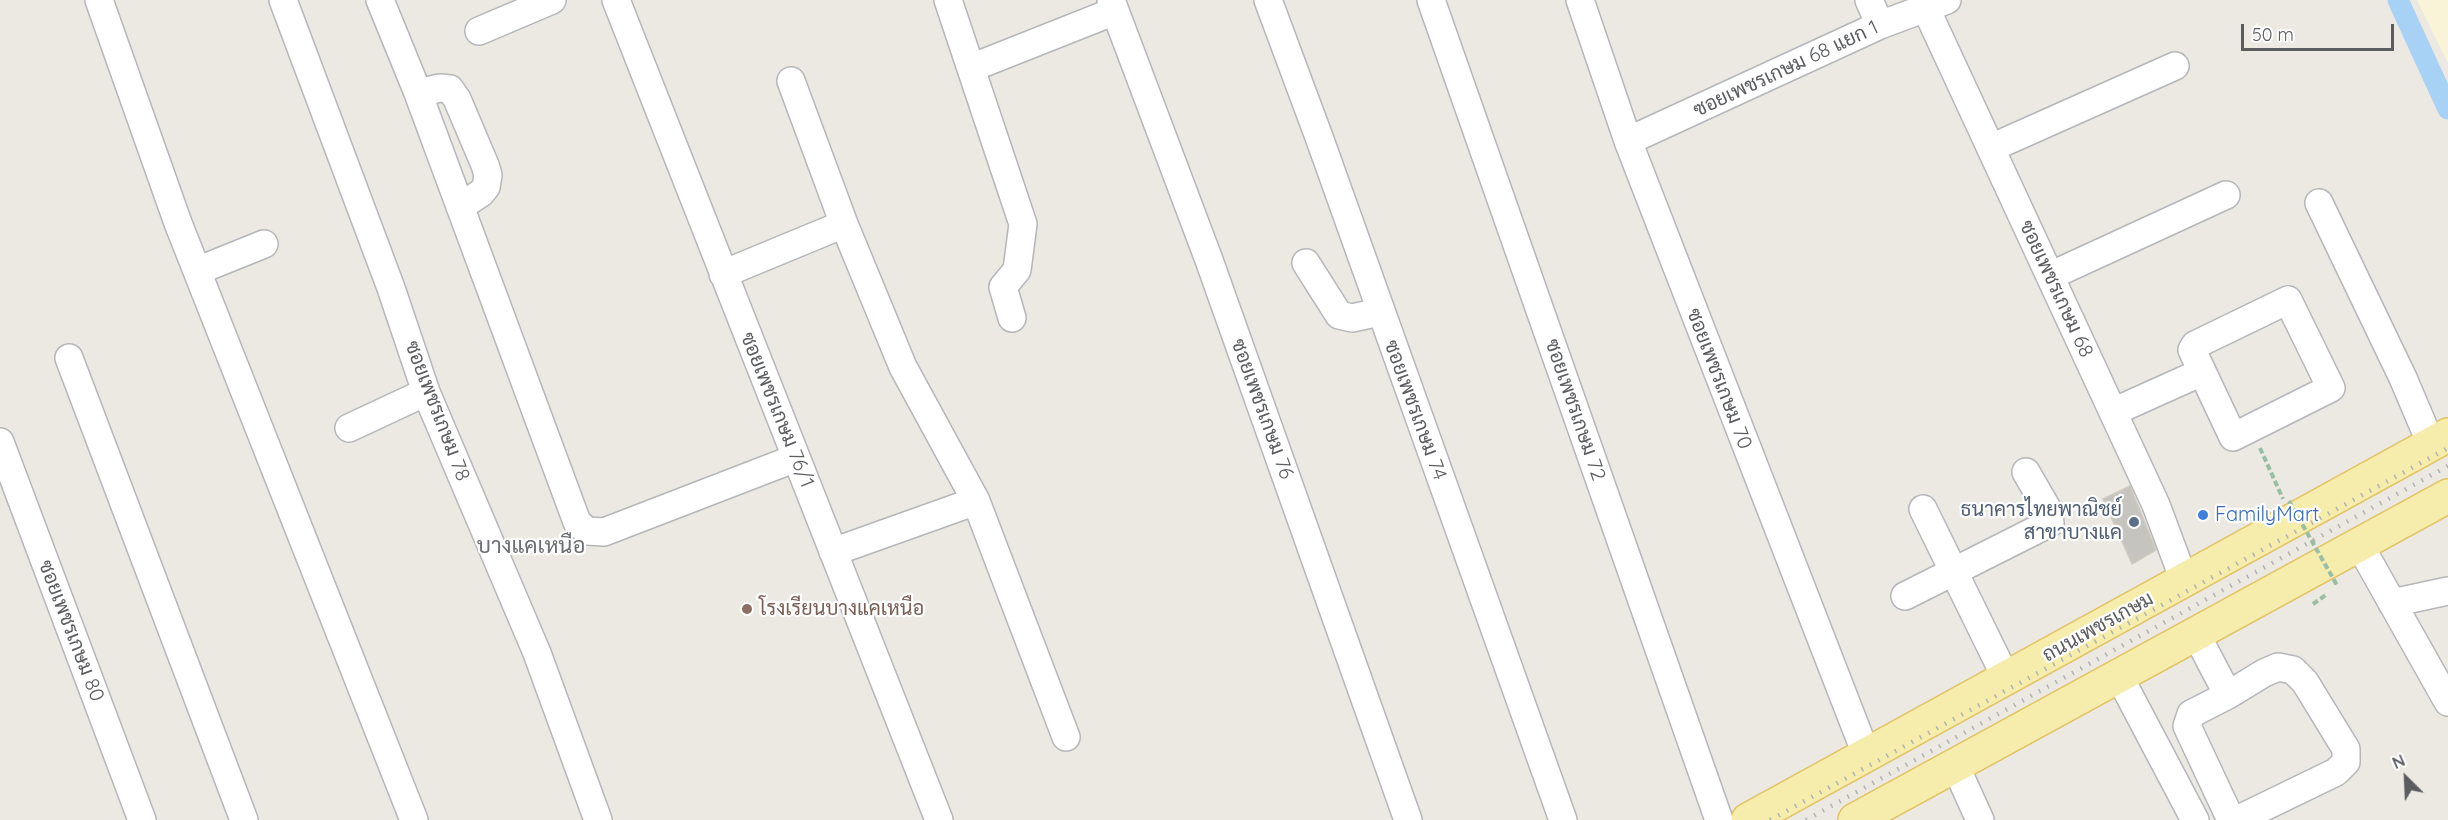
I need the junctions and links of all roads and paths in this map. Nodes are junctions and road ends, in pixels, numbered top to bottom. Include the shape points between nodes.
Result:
1 (99, 0) edge
2 (283, 0) edge
3 (380, 0) edge
4 (552, 0) edge
5 (616, 0) edge
6 (948, 0) edge
7 (1268, 0) edge
8 (1431, 0) edge
9 (1869, 0) edge
10 (1588, 3) edge
11 (1932, 3) edge
12 (1113, 5) edge
13 (1880, 25) junction
14 (479, 31) dead end
15 (2175, 66) dead end
16 (971, 68) junction
17 (791, 81) dead end
18 (418, 93) junction
19 (1628, 141) junction
20 (1991, 148) junction
21 (2226, 195) dead end
22 (2319, 203) dead end
23 (460, 207) junction
24 (844, 225) junction
25 (264, 244) dead end
26 (1306, 263) dead end
27 (197, 271) junction
28 (723, 274) junction
29 (2050, 276) junction
30 (1380, 312) junction
31 (1012, 318) dead end
32 (69, 358) dead end
33 (2202, 372) junction
34 (426, 392) junction
35 (2113, 412) junction
36 (349, 428) dead end
37 (2251, 429) junction
38 (2440, 439) edge
39 (0, 442) edge
40 (796, 458) junction
41 (2026, 472) dead end
42 (2448, 496) edge
43 (2283, 500) dead end
44 (976, 501) junction
45 (2289, 501) dead end
46 (1923, 509) dead end
47 (2359, 544) junction
48 (833, 552) junction
49 (1955, 573) junction
50 (2184, 580) junction
51 (2338, 587) dead end
52 (2448, 591) edge
53 (1905, 596) dead end
54 (2392, 603) junction
55 (2196, 634) junction
56 (2119, 676) junction
57 (2006, 678) junction
58 (2228, 695) junction
59 (2448, 702) edge
60 (1933, 718) junction
61 (1066, 737) dead end
62 (1866, 754) junction
63 (1955, 765) junction
64 (1874, 812) edge
65 (142, 820) edge
66 (244, 820) edge
67 (414, 820) edge
68 (598, 820) edge
69 (939, 820) edge
70 (1408, 820) edge
71 (1563, 820) edge
72 (1719, 820) edge
73 (1748, 820) edge
74 (1980, 820) edge
75 (2195, 820) edge
76 (2231, 820) edge
77 (2237, 820) edge

1 - 27 street
2 - 34 street, ซอยเพชรเกษม 78
3 - 18 street
4 - 14 street
5 - 28 street, ซอยเพชรเกษม 76/1
6 - 16 street
7 - 30 street, ซอยเพชรเกษม 74
8 - 72 street, ซอยเพชรเกษม 72
9 - 13 street
10 - 19 street, ซอยเพชรเกษม 70
11 - 13 street, ซอยเพชรเกษม 68 แยก 1
11 - 20 street, ซอยเพชรเกษม 68
12 - 16 street
12 - 70 street, ซอยเพชรเกษม 76 via 1209,260
13 - 19 street, ซอยเพชรเกษม 68 แยก 1
15 - 20 street
16 - 31 street via 1023,224 1017,270 1004,287
17 - 24 street
18 - 23 street
18 - 23 street via 450,89 485,165 486,187
19 - 62 street, ซอยเพชรเกษม 70
20 - 29 street, ซอยเพชรเกษม 68
21 - 29 street
22 - 38 street via 2403,378
23 - 40 street via 577,522 587,531 604,532
24 - 28 street
24 - 44 street via 903,367
25 - 27 street
26 - 30 street via 1339,315 1352,318
27 - 67 street
28 - 40 street, ซอยเพชรเกษม 76/1
29 - 35 street, ซอยเพชรเกษม 68
30 - 71 street, ซอยเพชรเกษม 74
32 - 66 street
33 - 35 street
33 - 37 street via 2233,437
33 - 37 street via 2193,354 2194,345 2290,302 2331,388
34 - 36 street
34 - 68 street, ซอยเพชรเกษม 78 via 537,653
35 - 50 street, ซอยเพชรเกษม 68 via 2156,505
37 - 43 path
38 - 50 main road, ถนนเพชรเกษม
39 - 65 street, ซอยเพชรเกษม 80
40 - 48 street, ซอยเพชรเกษม 76/1
41 - 49 street via 2048,510 2050,523
42 - 47 main road
44 - 48 street
44 - 61 street
45 - 51 path, bridge
46 - 49 street
47 - 54 street
47 - 55 main road
48 - 69 street, ซอยเพชรเกษม 76/1
49 - 53 street
49 - 57 street
50 - 57 main road, ถนนเพชรเกษม
52 - 54 street
54 - 59 street
55 - 56 main road
55 - 58 street
56 - 63 main road
56 - 75 street
57 - 60 main road, ถนนเพชรเกษม
58 - 76 street via 2191,714 2187,726
58 - 77 street via 2278,667 2293,670 2305,682 2346,749 2346,762 2336,772
60 - 62 main road, ถนนเพชรเกษม
60 - 63 main road
62 - 64 main road
62 - 73 main road, ถนนเพชรเกษม
63 - 64 main road
63 - 74 street

